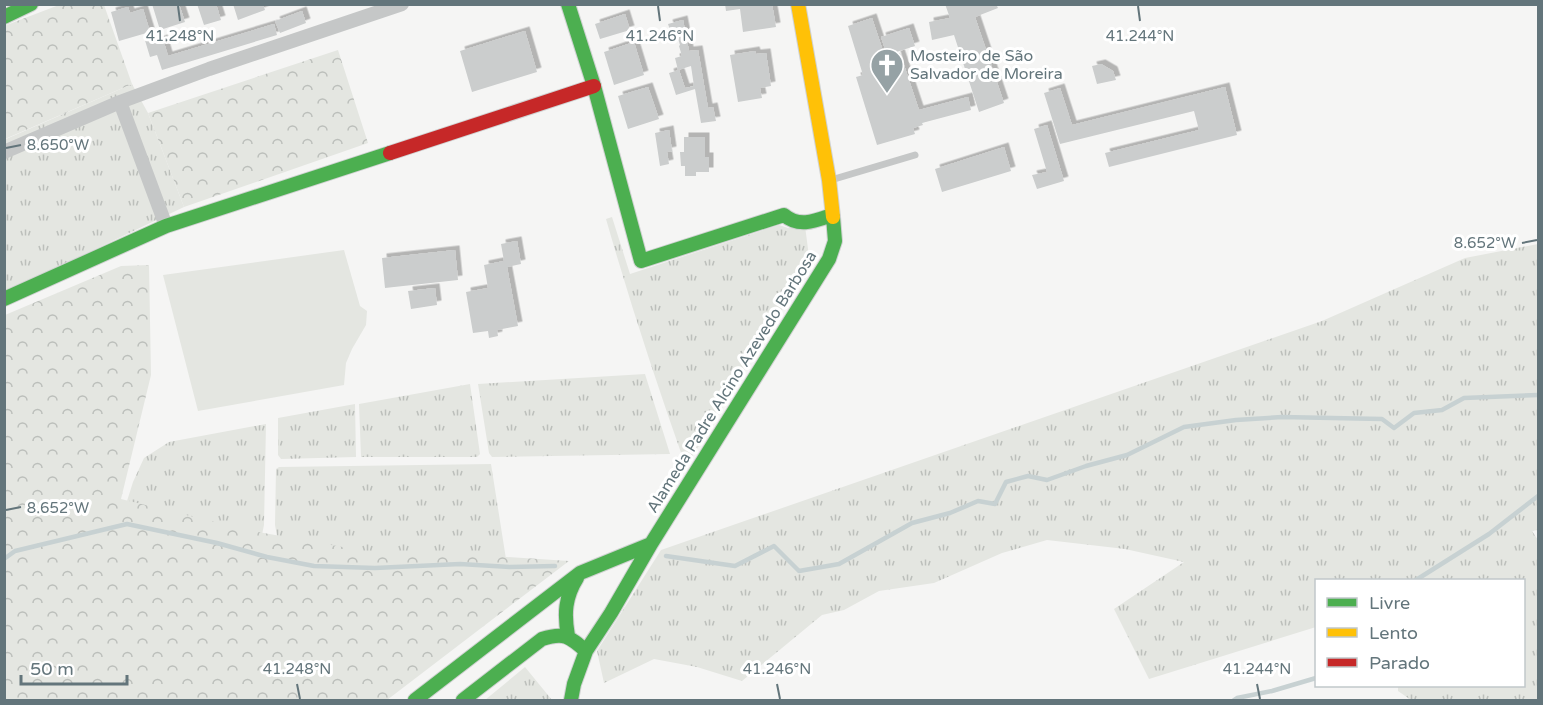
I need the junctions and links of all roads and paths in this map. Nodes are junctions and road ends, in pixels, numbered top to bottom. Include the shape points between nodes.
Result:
1 (32, 4) edge
2 (402, 4) edge
3 (568, 4) edge
4 (798, 4) edge
5 (4, 17) edge
6 (594, 86) junction
7 (120, 102) junction
8 (4, 152) edge
9 (915, 155) dead end
10 (829, 180) junction
11 (832, 215) junction
12 (166, 226) junction
13 (4, 299) edge
14 (651, 544) junction
15 (580, 573) junction
16 (568, 636) junction
17 (586, 651) junction
18 (415, 700) edge
19 (463, 700) edge
20 (571, 700) edge

1 - 5 street
2 - 7 street
3 - 6 street
4 - 10 street, Alameda Padre Alcino Azevedo Barbosa
6 - 11 street via 640,261 784,215 797,223
6 - 12 street
7 - 8 street
7 - 12 street
9 - 10 lane
10 - 11 street, Alameda Padre Alcino Azevedo Barbosa
11 - 14 street, Alameda Padre Alcino Azevedo Barbosa via 835,241 829,259
12 - 13 street
14 - 15 street
14 - 17 street, Alameda Padre Alcino Azevedo Barbosa
15 - 16 street via 565,604
15 - 18 street
16 - 17 street
16 - 19 street via 542,639
17 - 20 street, Alameda Padre Alcino Azevedo Barbosa

